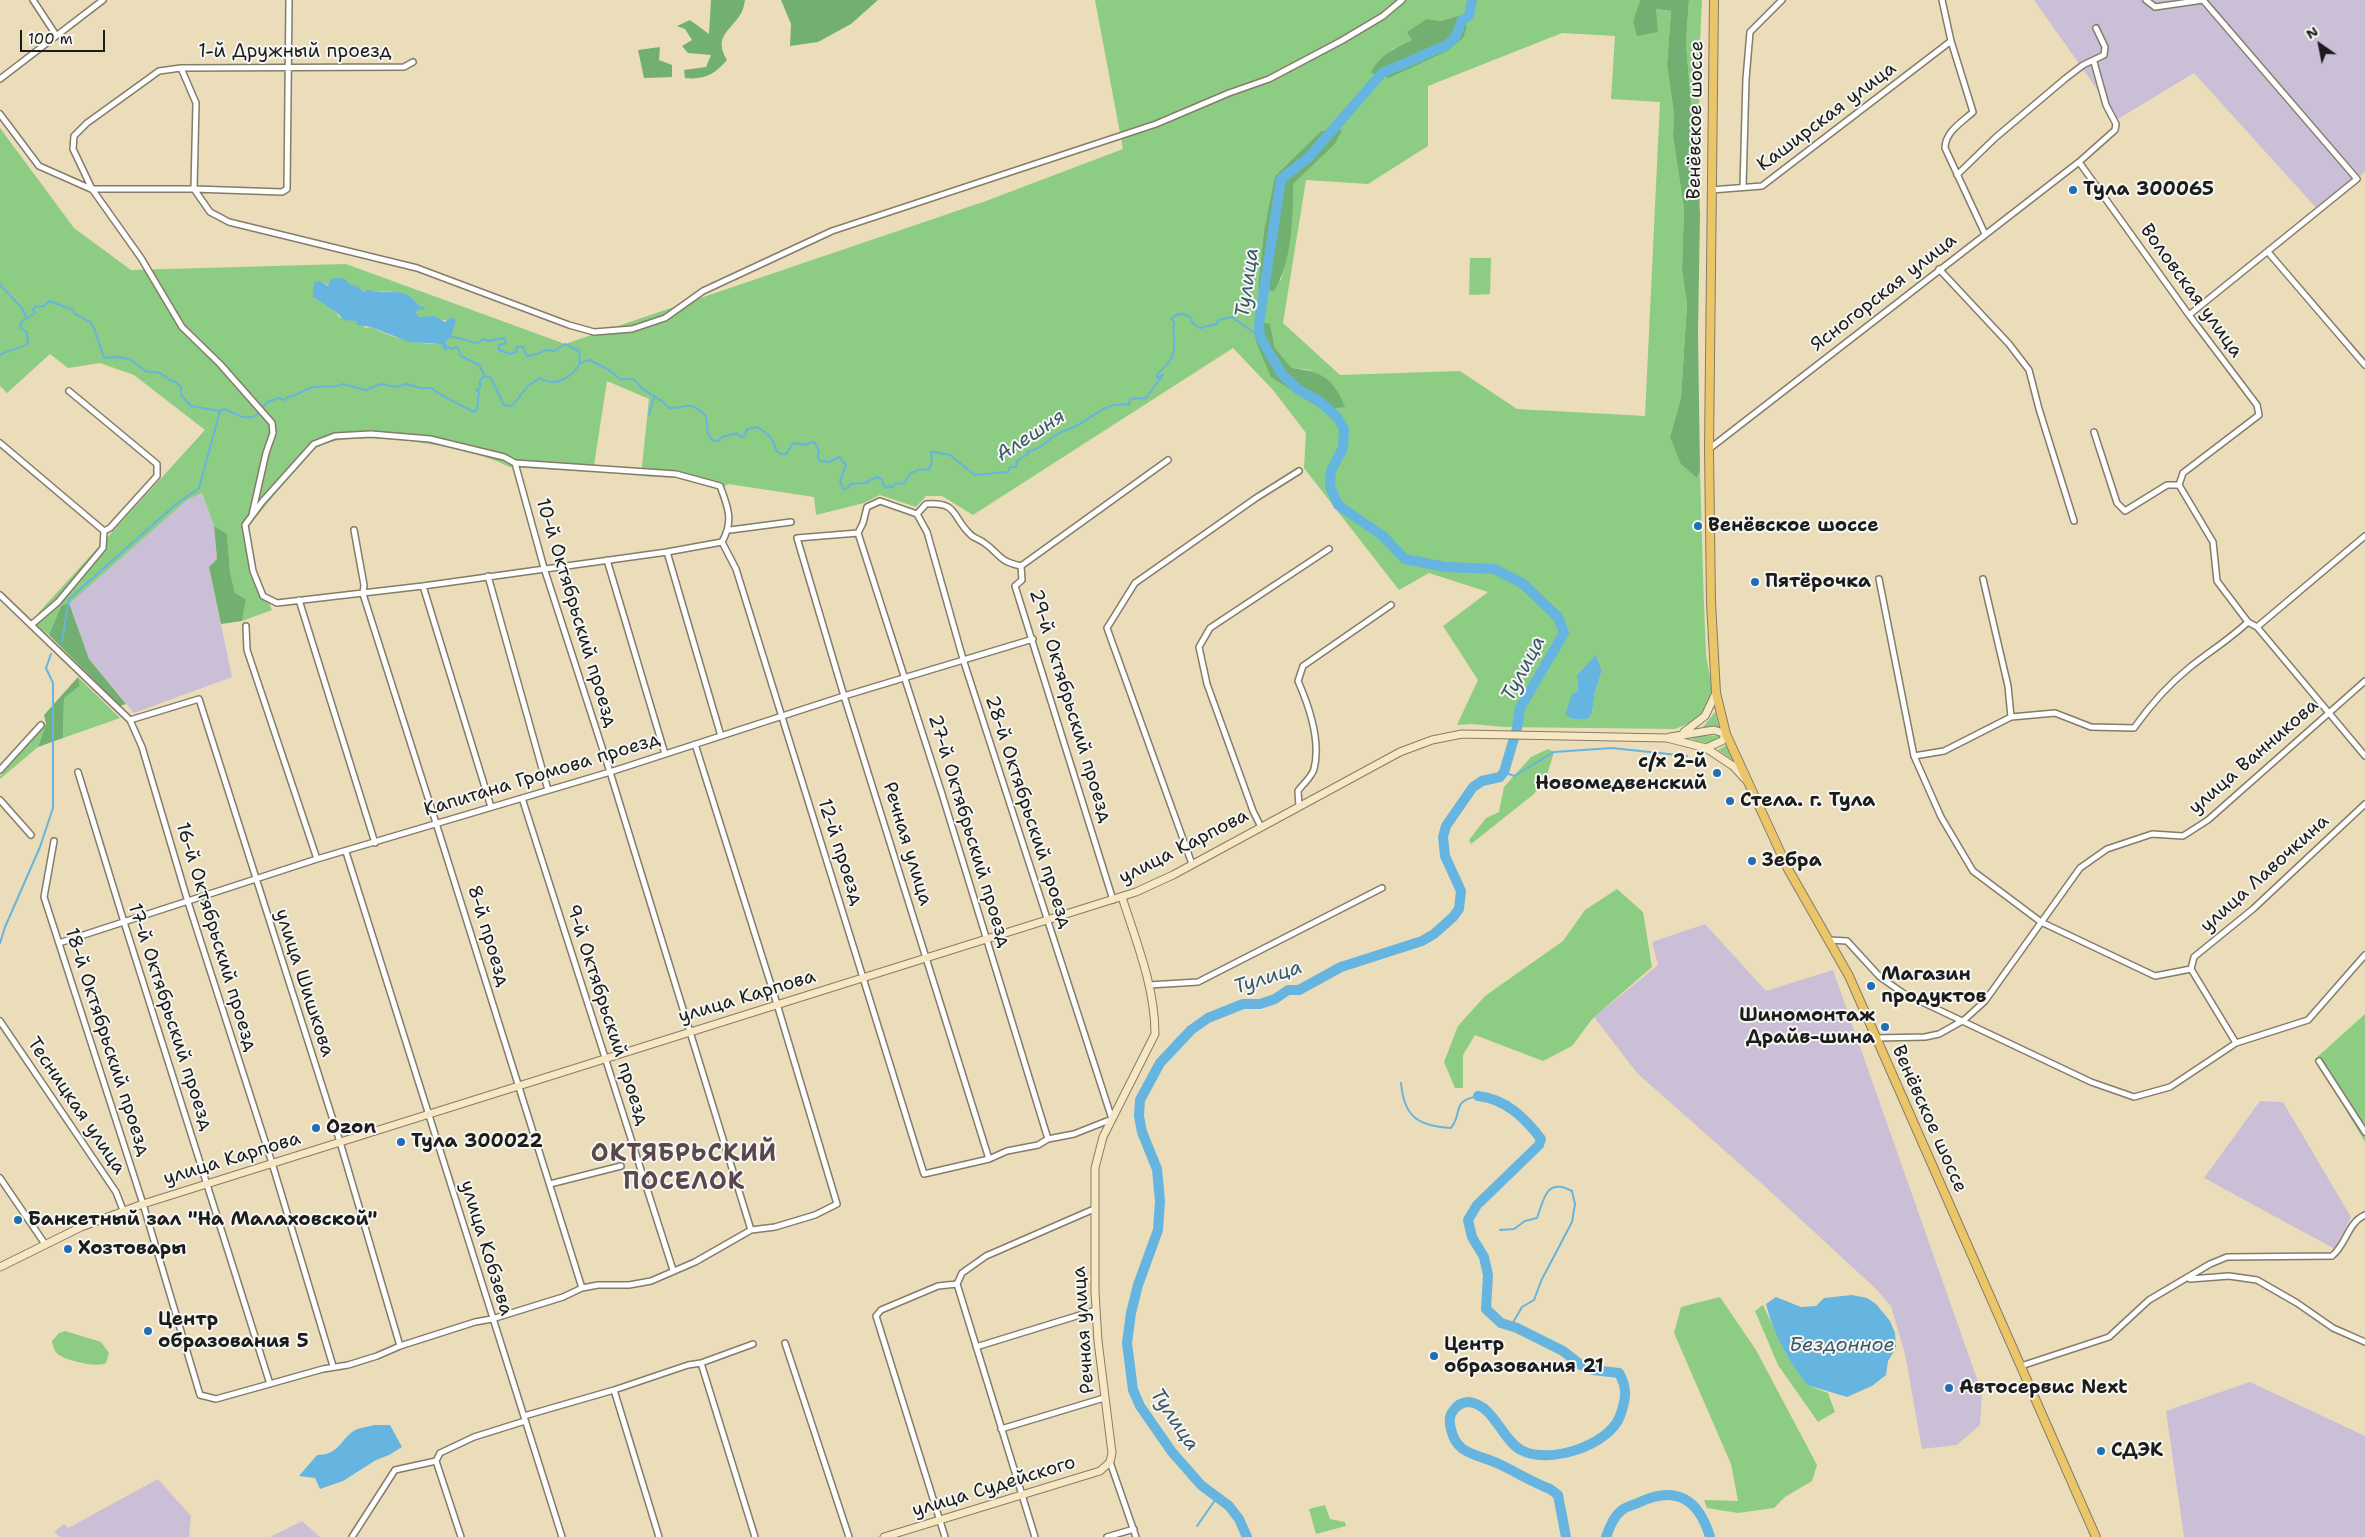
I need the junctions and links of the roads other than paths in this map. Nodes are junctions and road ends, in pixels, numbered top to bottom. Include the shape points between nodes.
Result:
1 (33, 0) edge
2 (103, 0) edge
3 (289, 0) edge
4 (1402, 0) edge
5 (1714, 0) edge
6 (1782, 0) edge
7 (1942, 0) edge
8 (2146, 0) edge
9 (2096, 28) dead end
10 (56, 35) junction
11 (1950, 41) junction
12 (413, 62) dead end
13 (2094, 62) junction
14 (180, 68) junction
15 (287, 69) junction
16 (0, 78) edge
17 (0, 114) edge
18 (2079, 162) junction
19 (1957, 175) junction
20 (1743, 187) junction
21 (92, 189) junction
22 (194, 189) junction
23 (1711, 190) junction
24 (1985, 234) junction
25 (2268, 252) junction
26 (1939, 269) junction
27 (2189, 315) junction
28 (2365, 365) edge
29 (69, 392) dead end
30 (2094, 432) dead end
31 (0, 443) edge
32 (1709, 449) junction
33 (1168, 460) dead end
34 (515, 463) junction
35 (1299, 472) dead end
36 (2179, 485) junction
37 (917, 514) junction
38 (252, 515) junction
39 (2074, 521) dead end
40 (791, 522) dead end
41 (354, 530) dead end
42 (730, 530) junction
43 (104, 531) junction
44 (858, 533) junction
45 (2365, 536) edge
46 (722, 542) junction
47 (1329, 550) dead end
48 (667, 552) junction
49 (607, 560) junction
50 (1021, 566) junction
51 (544, 568) junction
52 (488, 576) junction
53 (1878, 579) dead end
54 (1983, 579) dead end
55 (423, 586) junction
56 (362, 594) junction
57 (0, 595) edge
58 (299, 600) junction
59 (1391, 605) dead end
60 (2248, 622) junction
61 (31, 625) junction
62 (246, 626) dead end
63 (2257, 627) junction
64 (1033, 639) junction
65 (964, 659) junction
66 (904, 677) junction
67 (2365, 681) edge
68 (1716, 693) junction
69 (844, 696) junction
70 (2329, 714) junction
71 (782, 716) junction
72 (2011, 718) junction
73 (130, 720) junction
74 (41, 725) dead end
75 (1680, 734) junction
76 (1726, 734) junction
77 (721, 736) junction
78 (1667, 738) junction
79 (696, 744) junction
80 (1706, 748) junction
81 (665, 754) junction
82 (1914, 756) junction
83 (2365, 756) edge
84 (0, 770) edge
85 (78, 772) dead end
86 (610, 772) junction
87 (1750, 787) junction
88 (548, 790) junction
89 (522, 798) junction
90 (0, 800) edge
91 (2365, 804) edge
92 (1299, 806) junction
93 (491, 807) junction
94 (436, 822) junction
95 (1261, 827) junction
96 (31, 835) dead end
97 (54, 841) dead end
98 (375, 843) junction
99 (346, 852) junction
100 (317, 860) junction
101 (1192, 864) junction
102 (256, 880) junction
103 (1382, 888) dead end
104 (1122, 897) junction
105 (1113, 900) junction
106 (188, 902) junction
107 (1048, 920) junction
108 (124, 922) junction
109 (2041, 922) junction
110 (987, 939) junction
111 (1829, 940) junction
112 (59, 943) junction
113 (2365, 955) edge
114 (926, 958) junction
115 (2191, 969) junction
116 (864, 978) junction
117 (1149, 985) junction
118 (777, 1004) junction
119 (1964, 1020) junction
120 (0, 1021) edge
121 (689, 1032) junction
122 (1876, 1038) junction
123 (2236, 1043) junction
124 (604, 1059) junction
125 (2319, 1061) dead end
126 (519, 1086) junction
127 (428, 1114) junction
128 (1112, 1119) junction
129 (2365, 1132) edge
130 (1048, 1139) junction
131 (340, 1142) junction
132 (989, 1159) junction
133 (272, 1163) junction
134 (620, 1166) dead end
135 (0, 1178) edge
136 (207, 1183) junction
137 (550, 1184) junction
138 (143, 1204) junction
139 (1094, 1209) junction
140 (123, 1210) junction
141 (2365, 1216) edge
142 (752, 1230) junction
143 (45, 1244) junction
144 (0, 1267) edge
145 (673, 1270) junction
146 (2187, 1279) junction
147 (957, 1284) junction
148 (582, 1288) junction
149 (1096, 1310) junction
150 (492, 1320) junction
151 (2365, 1342) edge
152 (785, 1343) dead end
153 (754, 1344) dead end
154 (400, 1346) junction
155 (976, 1347) junction
156 (701, 1364) junction
157 (334, 1366) junction
158 (2021, 1366) junction
159 (270, 1384) junction
160 (614, 1390) junction
161 (1104, 1398) junction
162 (524, 1418) junction
163 (1001, 1429) junction
164 (436, 1461) junction
165 (1110, 1462) junction
166 (1022, 1495) junction
167 (940, 1520) junction
168 (1134, 1529) junction
169 (352, 1537) edge
170 (461, 1537) edge
171 (562, 1537) edge
172 (659, 1537) edge
173 (755, 1537) edge
174 (849, 1537) edge
175 (884, 1537) edge
176 (945, 1537) edge
177 (1035, 1537) edge
178 (1106, 1537) edge
179 (1136, 1537) edge
180 (2096, 1537) edge

1 - 10 street
2 - 10 street
3 - 15 street
4 - 22 street via 1342,42 1269,79 1156,124 832,231 704,291 665,318 632,329 594,332 417,268 229,222 210,212
5 - 23 main road, Венёвское шоссе
6 - 20 street via 1750,32
7 - 11 street
8 - 25 street via 2155,7 2202,0 2357,179
9 - 13 street via 2105,47 2104,55
10 - 16 street
11 - 19 street via 1973,112 1945,140 1945,148
11 - 20 street, Каширская улица via 1762,186
12 - 15 street, 1-й Дружный проезд via 404,67
13 - 18 street, Ясногорская улица via 2106,105 2116,124 2115,130
13 - 19 street via 2066,78
14 - 15 street, 1-й Дружный проезд
14 - 21 street via 159,71 87,122 74,136 73,149
14 - 22 street, 1-й Дружный проезд via 196,104
15 - 22 street via 287,190
17 - 21 street via 39,166
18 - 24 street, Ясногорская улица
18 - 27 street, Воловская улица
19 - 24 street
20 - 23 street, Каширская улица
21 - 22 street
21 - 38 street via 141,258 182,327 220,364 272,424 273,433
23 - 32 main road, Венёвское шоссе
24 - 26 street, Ясногорская улица
25 - 27 street
25 - 28 street
26 - 32 street, Ясногорская улица
26 - 39 street via 2029,370
27 - 36 street, Воловская улица via 2257,405 2259,415 2183,473
29 - 43 street via 157,464 157,476
30 - 36 street via 2117,503 2125,511 2167,485
31 - 43 street
32 - 68 main road, Венёвское шоссе
33 - 50 street
34 - 38 street via 504,457 430,439 371,434 335,436 314,444
34 - 42 street via 676,474 720,486 728,508
34 - 51 street, 10-й Октябрьский проезд
35 - 101 street via 1256,498 1135,583 1108,628
36 - 60 street via 2213,542 2218,581
37 - 44 street via 880,501 867,507
37 - 50 street, 29-й Октябрьский проезд via 926,504 941,503 954,510 970,534 1006,563
37 - 65 street, 28-й Октябрьский проезд via 927,532
38 - 58 street via 245,524 253,571 263,596 277,603
40 - 42 street
41 - 56 street, 8-й проезд via 364,585
42 - 46 street
43 - 61 street via 103,548 58,602
44 - 66 street, 27-й Октябрьский проезд
44 - 69 street, Речная улица via 797,538
45 - 63 street
46 - 48 street
46 - 71 street, 12-й проезд via 736,569
47 - 95 street via 1210,628 1199,647 1207,684
48 - 49 street
48 - 77 street
49 - 51 street
49 - 81 street
50 - 64 street, 29-й Октябрьский проезд via 1022,580 1015,586
51 - 52 street
51 - 86 street, 10-й Октябрьский проезд
52 - 55 street
52 - 88 street
53 - 82 street
54 - 72 street via 2008,686
55 - 56 street
55 - 93 street
56 - 58 street
56 - 94 street, 8-й проезд
57 - 61 street
58 - 98 street
59 - 92 street via 1303,666 1298,681 1312,724 1315,750 1314,771 1298,791
60 - 63 street
60 - 72 street via 2188,668 2134,728 2091,727 2055,713
61 - 73 street
62 - 100 street via 247,650
63 - 70 street
64 - 65 street, Капитана Громова проезд
64 - 105 street, 29-й Октябрьский проезд
65 - 66 street, Капитана Громова проезд
65 - 107 street, 28-й Октябрьский проезд
66 - 69 street, Капитана Громова проезд
66 - 110 street, 27-й Октябрьский проезд
67 - 70 street, улица Ванникова
68 - 75 main road via 1700,721
68 - 76 main road, Венёвское шоссе
69 - 71 street, Капитана Громова проезд
69 - 114 street, Речная улица
70 - 83 street
70 - 109 street, улица Ванникова via 2208,820 2183,836 2152,834 2107,848 2080,868
71 - 77 street, Капитана Громова проезд
71 - 116 street, 12-й проезд
72 - 82 street via 1944,751
73 - 102 street, улица Шишкова via 199,699
73 - 106 street, 16-й Октябрьский проезд via 142,748
74 - 84 street
75 - 76 main road via 1714,730
75 - 78 main road
76 - 80 main road via 1722,741
76 - 87 main road, Венёвское шоссе
77 - 79 street, Капитана Громова проезд
78 - 80 main road
78 - 92 main road, улица Карпова via 1491,733 1446,736 1417,745
79 - 81 street, Капитана Громова проезд
79 - 118 street
80 - 87 main road via 1733,766
81 - 86 street, Капитана Громова проезд
82 - 109 street via 1941,817 1973,871
85 - 108 street, 17-й Октябрьский проезд
86 - 88 street, Капитана Громова проезд
86 - 121 street, 10-й Октябрьский проезд
87 - 111 main road, Венёвское шоссе via 1788,869
88 - 89 street, Капитана Громова проезд
89 - 93 street, Капитана Громова проезд
89 - 124 street, 9-й Октябрьский проезд
90 - 96 street
91 - 115 street, улица Лавочкина via 2252,909 2194,957
92 - 95 main road, улица Карпова
93 - 94 street, Капитана Громова проезд
94 - 98 street, Капитана Громова проезд
94 - 126 street, 8-й проезд
95 - 101 main road, улица Карпова
97 - 112 street, 18-й Октябрьский проезд via 44,898
98 - 99 street, Капитана Громова проезд
99 - 100 street, Капитана Громова проезд
99 - 127 street, улица Кобзева
100 - 102 street, Капитана Громова проезд
101 - 104 main road, улица Карпова
102 - 106 street, Капитана Громова проезд
102 - 131 street, улица Шишкова
103 - 117 street via 1198,982
104 - 105 main road, улица Карпова
104 - 117 main road
105 - 107 main road, улица Карпова
106 - 108 street, Капитана Громова проезд
106 - 133 street, 16-й Октябрьский проезд
107 - 110 main road, улица Карпова
107 - 128 street, 28-й Октябрьский проезд
108 - 112 street, Капитана Громова проезд
108 - 136 street, 17-й Октябрьский проезд
109 - 115 street via 2155,976
109 - 119 street, улица Ванникова via 1985,1001
110 - 114 main road, улица Карпова
110 - 130 street, 27-й Октябрьский проезд
111 - 119 street via 1847,941 1880,977 1903,993
111 - 122 main road, Венёвское шоссе
112 - 138 street, 18-й Октябрьский проезд
113 - 123 street via 2308,1020
114 - 116 main road, улица Карпова
114 - 132 street, Речная улица
115 - 123 street
116 - 118 main road, улица Карпова
116 - 132 street, 12-й проезд via 924,1174
117 - 128 main road via 1155,1018 1154,1034
118 - 121 main road, улица Карпова
118 - 142 street via 837,1204 815,1215
119 - 122 street, улица Ванникова via 1939,1034 1925,1037
119 - 123 street via 2091,1082 2134,1097 2170,1088
120 - 140 street, Тесницкая улица via 116,1192
121 - 124 main road, улица Карпова
121 - 142 street, 10-й Октябрьский проезд
122 - 158 main road, Венёвское шоссе
124 - 126 main road, улица Карпова
124 - 145 street, 9-й Октябрьский проезд
125 - 129 street
126 - 127 main road, улица Карпова
126 - 137 street, 8-й проезд
127 - 131 main road, улица Карпова
127 - 150 street, улица Кобзева
128 - 130 street via 1074,1134
128 - 139 main road, Речная улица via 1103,1137 1095,1168
130 - 132 street
131 - 133 main road, улица Карпова
131 - 154 street, улица Шишкова
133 - 136 main road, улица Карпова
133 - 157 street, 16-й Октябрьский проезд
134 - 137 street
135 - 143 street
136 - 138 main road, улица Карпова
136 - 159 street, 17-й Октябрьский проезд
137 - 148 street, 8-й проезд
138 - 140 main road, улица Карпова
138 - 159 street, 18-й Октябрьский проезд via 200,1394 216,1399
139 - 147 street via 986,1256 962,1273
139 - 149 main road, Речная улица
140 - 143 main road, улица Карпова
141 - 146 street via 2356,1220 2332,1256 2227,1257
142 - 145 street via 695,1262
143 - 144 main road, улица Карпова
145 - 148 street via 652,1281
146 - 151 street via 2229,1276 2257,1280 2333,1328
146 - 158 street via 2149,1300 2109,1338
147 - 155 street
147 - 167 street via 938,1286 881,1310 876,1316
148 - 150 street
149 - 155 street
149 - 161 main road, Речная улица
150 - 154 street via 475,1322
150 - 162 street, улица Кобзева
152 - 174 street
153 - 156 street
154 - 157 street via 348,1365
155 - 163 street
156 - 160 street via 688,1365
156 - 173 street
157 - 159 street
158 - 180 main road, Венёвское шоссе
160 - 162 street
160 - 172 street
161 - 163 street
161 - 165 main road, Речная улица via 1112,1453
162 - 164 street via 440,1453
162 - 171 street, улица Кобзева
163 - 166 street
164 - 169 street via 395,1470
164 - 170 street
165 - 166 main road, улица Судейского via 1100,1471
165 - 168 street, Речная улица
166 - 167 main road, улица Судейского
166 - 177 street
167 - 175 main road, улица Судейского
167 - 176 street
168 - 178 street
168 - 179 street, Речная улица

